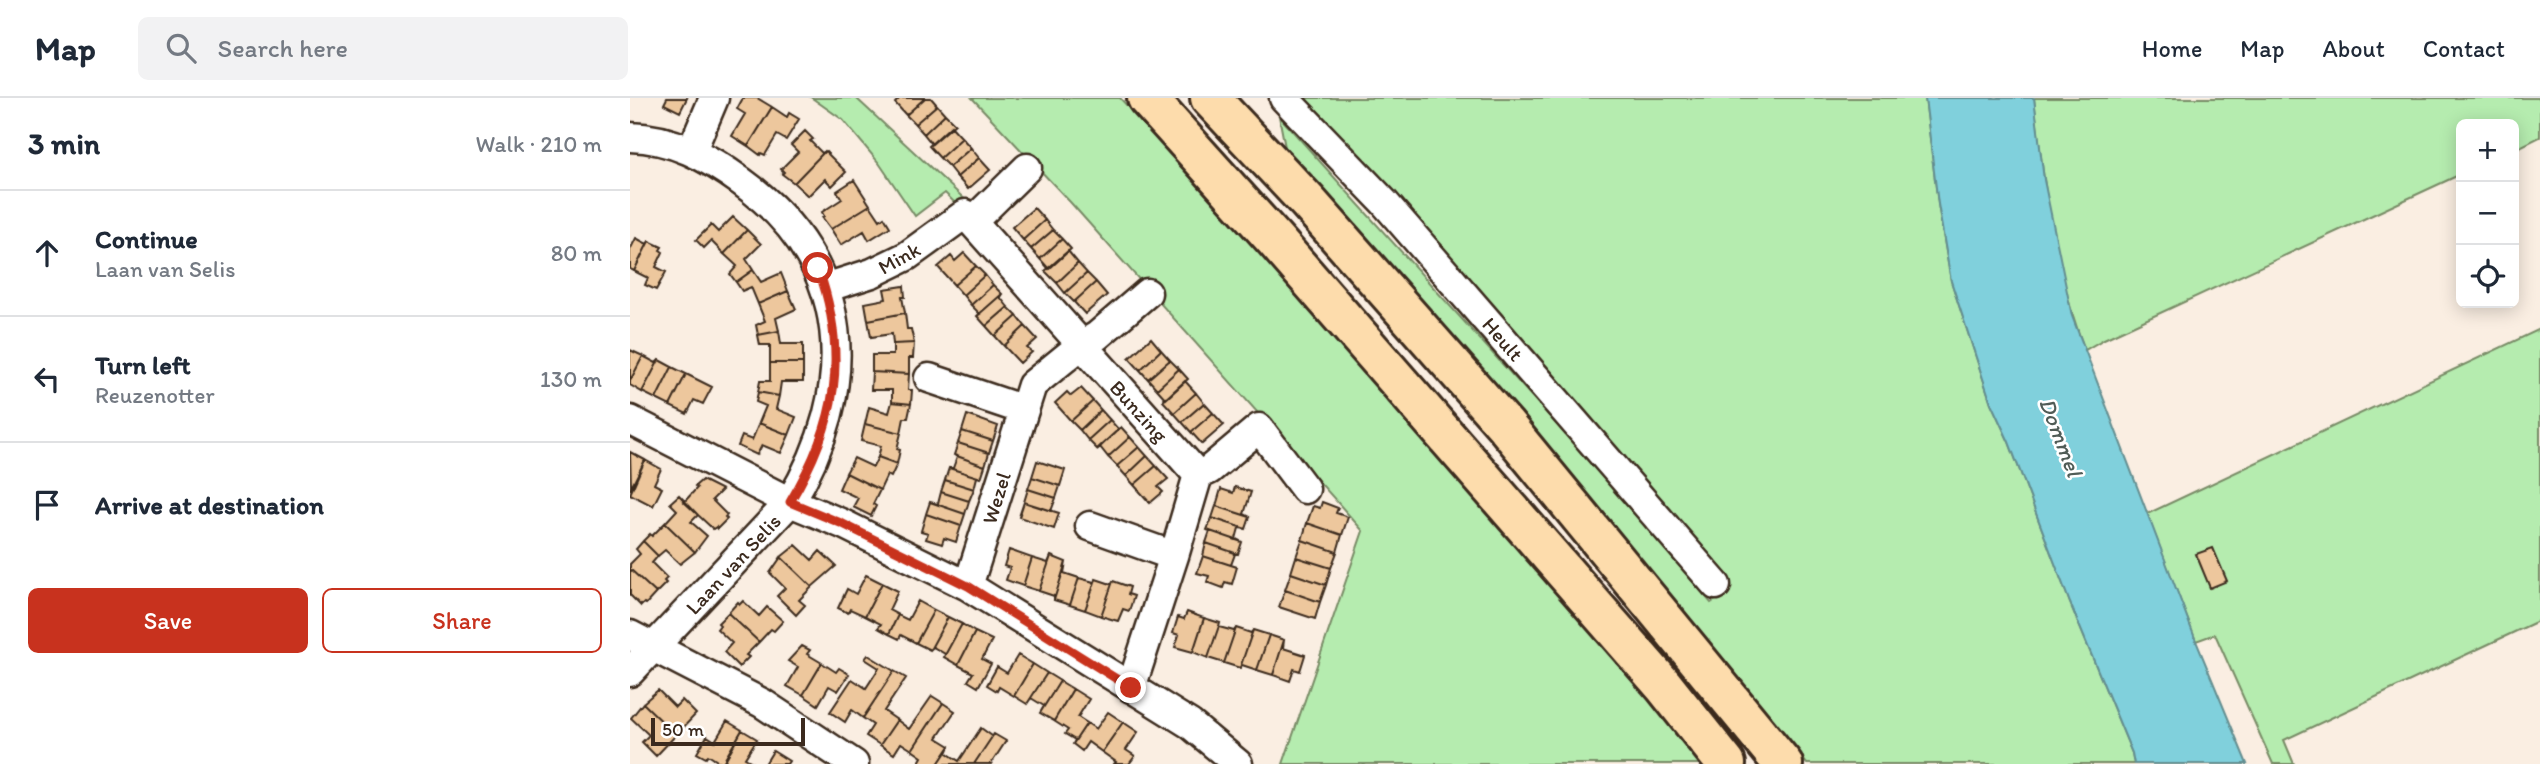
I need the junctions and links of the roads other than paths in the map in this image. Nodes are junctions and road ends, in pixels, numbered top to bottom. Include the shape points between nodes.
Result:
1 (714, 98) edge
2 (1147, 98) edge
3 (1210, 98) edge
4 (1284, 98) edge
5 (630, 137) edge
6 (692, 150) junction
7 (1027, 168) dead end
8 (969, 218) junction
9 (825, 288) junction
10 (1147, 293) dead end
11 (1080, 346) junction
12 (929, 378) dead end
13 (1024, 410) junction
14 (630, 421) edge
15 (1198, 475) junction
16 (1305, 489) dead end
17 (790, 502) junction
18 (1090, 526) dead end
19 (1174, 556) junction
20 (1716, 585) dead end
21 (968, 586) junction
22 (642, 641) edge
23 (630, 672) edge
24 (1131, 688) junction
25 (854, 764) edge
26 (1238, 764) edge
27 (1726, 764) edge
28 (1783, 764) edge

1 - 6 street
2 - 27 highway via 1664,686
3 - 28 highway via 1506,425
4 - 20 street, Heult via 1384,202
5 - 6 street, Laan van Selis via 652,138
6 - 9 street, Laan van Selis via 765,198 796,232
7 - 8 street, Mink
8 - 9 street, Mink via 907,256
8 - 11 street, Bunzing
9 - 17 street, Laan van Selis via 837,362 833,402 808,473
10 - 11 street
11 - 13 street, Wezel via 1032,384
11 - 15 street, Bunzing
12 - 13 street
13 - 21 street, Wezel
14 - 17 street
15 - 16 street via 1259,428
15 - 19 street
17 - 21 street
17 - 22 street, Laan van Selis
18 - 19 street
19 - 24 street
21 - 24 street
22 - 23 street, Laan van Selis
22 - 25 street via 762,703
24 - 26 street via 1190,724

